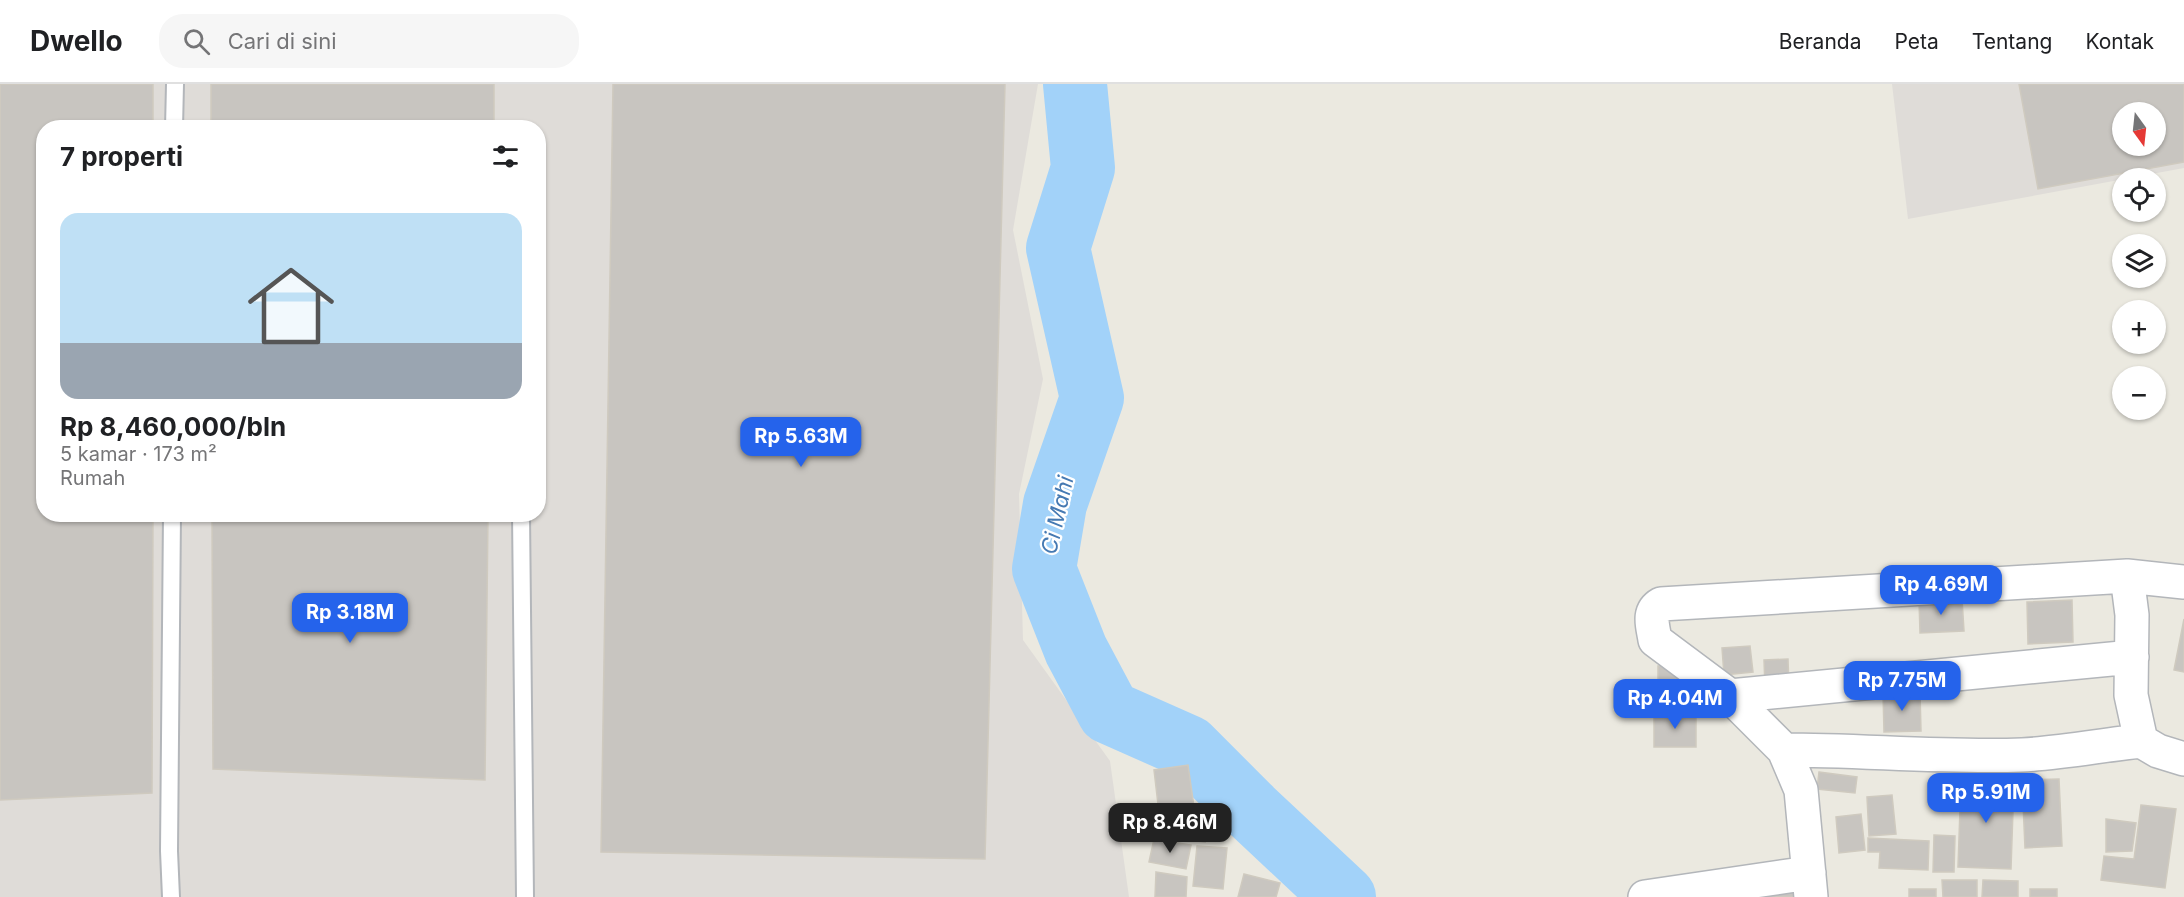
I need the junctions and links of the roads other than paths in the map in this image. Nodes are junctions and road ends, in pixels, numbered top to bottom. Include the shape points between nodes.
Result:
1 (175, 84) edge
2 (174, 120) edge
3 (172, 522) edge
4 (521, 522) edge
5 (2127, 576) junction
6 (2184, 582) edge
7 (2132, 657) junction
8 (1730, 696) junction
9 (2141, 741) junction
10 (1784, 750) junction
11 (2184, 759) edge
12 (1810, 885) edge
13 (171, 897) edge
14 (525, 897) edge
15 (1645, 897) edge

1 - 2 lane
3 - 13 lane
4 - 14 lane
5 - 6 street
5 - 7 street
5 - 8 street via 1661,604 1655,608 1655,640
7 - 8 street
7 - 9 street via 2131,695
8 - 10 street
9 - 10 street via 2024,754 1926,756 1857,750
9 - 11 street via 2158,752
10 - 12 street via 1801,790
12 - 15 street

